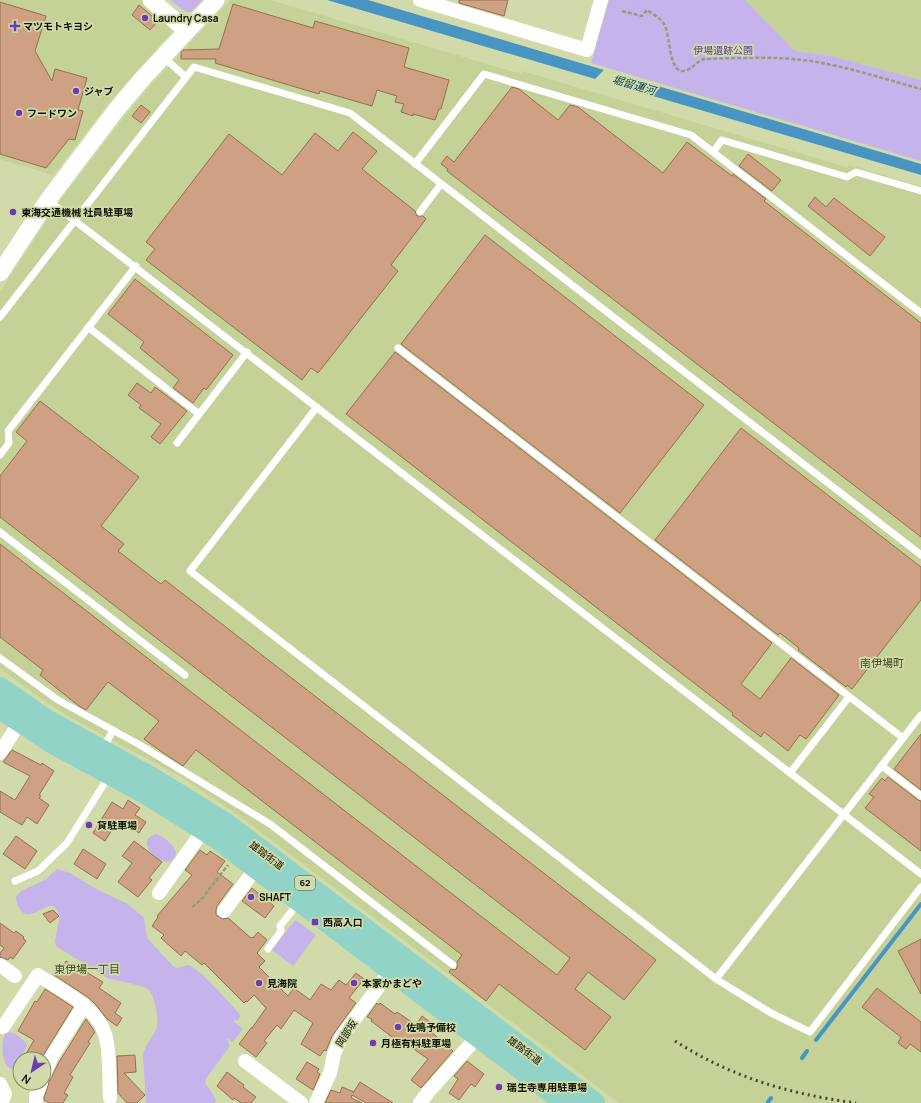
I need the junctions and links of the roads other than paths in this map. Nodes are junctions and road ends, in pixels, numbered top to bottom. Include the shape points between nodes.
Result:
1 (151, 0) edge
2 (216, 0) edge
3 (420, 0) edge
4 (601, 0) edge
5 (187, 32) junction
6 (162, 57) junction
7 (186, 77) junction
8 (713, 152) junction
9 (415, 164) junction
10 (441, 184) junction
11 (921, 192) edge
12 (48, 200) junction
13 (420, 212) dead end
14 (75, 220) junction
15 (136, 266) junction
16 (0, 273) edge
17 (921, 313) edge
18 (0, 317) edge
19 (88, 327) junction
20 (398, 348) dead end
21 (247, 352) junction
22 (317, 407) junction
23 (199, 414) junction
24 (177, 443) dead end
25 (0, 455) edge
26 (0, 532) edge
27 (921, 555) edge
28 (0, 658) edge
29 (185, 675) dead end
30 (0, 688) edge
31 (849, 697) junction
32 (0, 708) edge
33 (921, 715) edge
34 (20, 722) junction
35 (113, 730) junction
36 (903, 738) junction
37 (102, 751) junction
38 (0, 753) edge
39 (882, 766) junction
40 (790, 773) junction
41 (110, 774) junction
42 (921, 796) edge
43 (844, 814) junction
44 (204, 829) junction
45 (257, 867) junction
46 (921, 874) edge
47 (15, 881) dead end
48 (921, 887) edge
49 (159, 893) dead end
50 (300, 900) junction
51 (224, 911) dead end
52 (268, 949) dead end
53 (0, 965) edge
54 (453, 965) dead end
55 (391, 970) junction
56 (15, 976) dead end
57 (716, 979) junction
58 (84, 1004) junction
59 (3, 1027) dead end
60 (478, 1036) junction
61 (52, 1056) edge
62 (245, 1061) dead end
63 (0, 1084) edge
64 (38, 1091) edge
65 (110, 1101) edge
66 (1, 1103) edge
67 (36, 1103) edge
68 (301, 1103) edge
69 (316, 1103) edge
70 (420, 1103) edge
71 (566, 1103) edge
72 (594, 1103) edge

1 - 5 street
2 - 5 street
3 - 4 street via 587,50
5 - 6 street
6 - 7 lane
6 - 12 street via 116,110
7 - 9 lane via 194,67 350,113
7 - 14 lane
8 - 9 lane via 691,136 484,74
8 - 11 lane via 722,140 847,178 856,172
8 - 17 lane
9 - 10 lane
10 - 13 lane
10 - 27 lane
12 - 14 lane
12 - 16 street
14 - 15 lane
14 - 18 lane
15 - 19 lane
15 - 21 lane
19 - 23 lane
19 - 25 lane via 8,431 9,443
20 - 31 lane
21 - 22 lane
21 - 23 lane
22 - 40 lane
22 - 57 lane via 190,572
23 - 24 lane
26 - 29 lane
28 - 35 lane via 58,700
30 - 37 main road, 雄踏街道 / 62 via 46,720
31 - 36 lane
31 - 40 lane
32 - 34 main road, 雄踏街道 / 62
33 - 36 lane
34 - 38 street
34 - 41 main road, 雄踏街道 / 62
35 - 37 lane
35 - 54 lane via 270,824
36 - 39 lane
37 - 72 main road, 雄踏街道 / 62 via 167,787 237,832
39 - 42 lane
39 - 43 lane
40 - 43 lane
41 - 44 main road, 雄踏街道 / 62
41 - 47 lane via 66,843 38,871
43 - 46 lane
43 - 57 lane
44 - 45 main road, 雄踏街道 / 62
44 - 49 street
45 - 50 main road, 雄踏街道 / 62
45 - 51 street
48 - 57 lane via 810,1032 771,1013
50 - 52 lane via 280,926 281,932
50 - 55 main road, 雄踏街道 / 62
53 - 56 street
55 - 60 main road, 雄踏街道 / 62
55 - 69 street, 岡部坂 via 342,1036 334,1054 330,1073
58 - 59 street via 38,975
58 - 61 street
58 - 65 street via 95,1015 108,1043
60 - 70 street
60 - 71 main road, 雄踏街道 / 62
62 - 68 street
63 - 66 street via 4,1094
64 - 67 street

